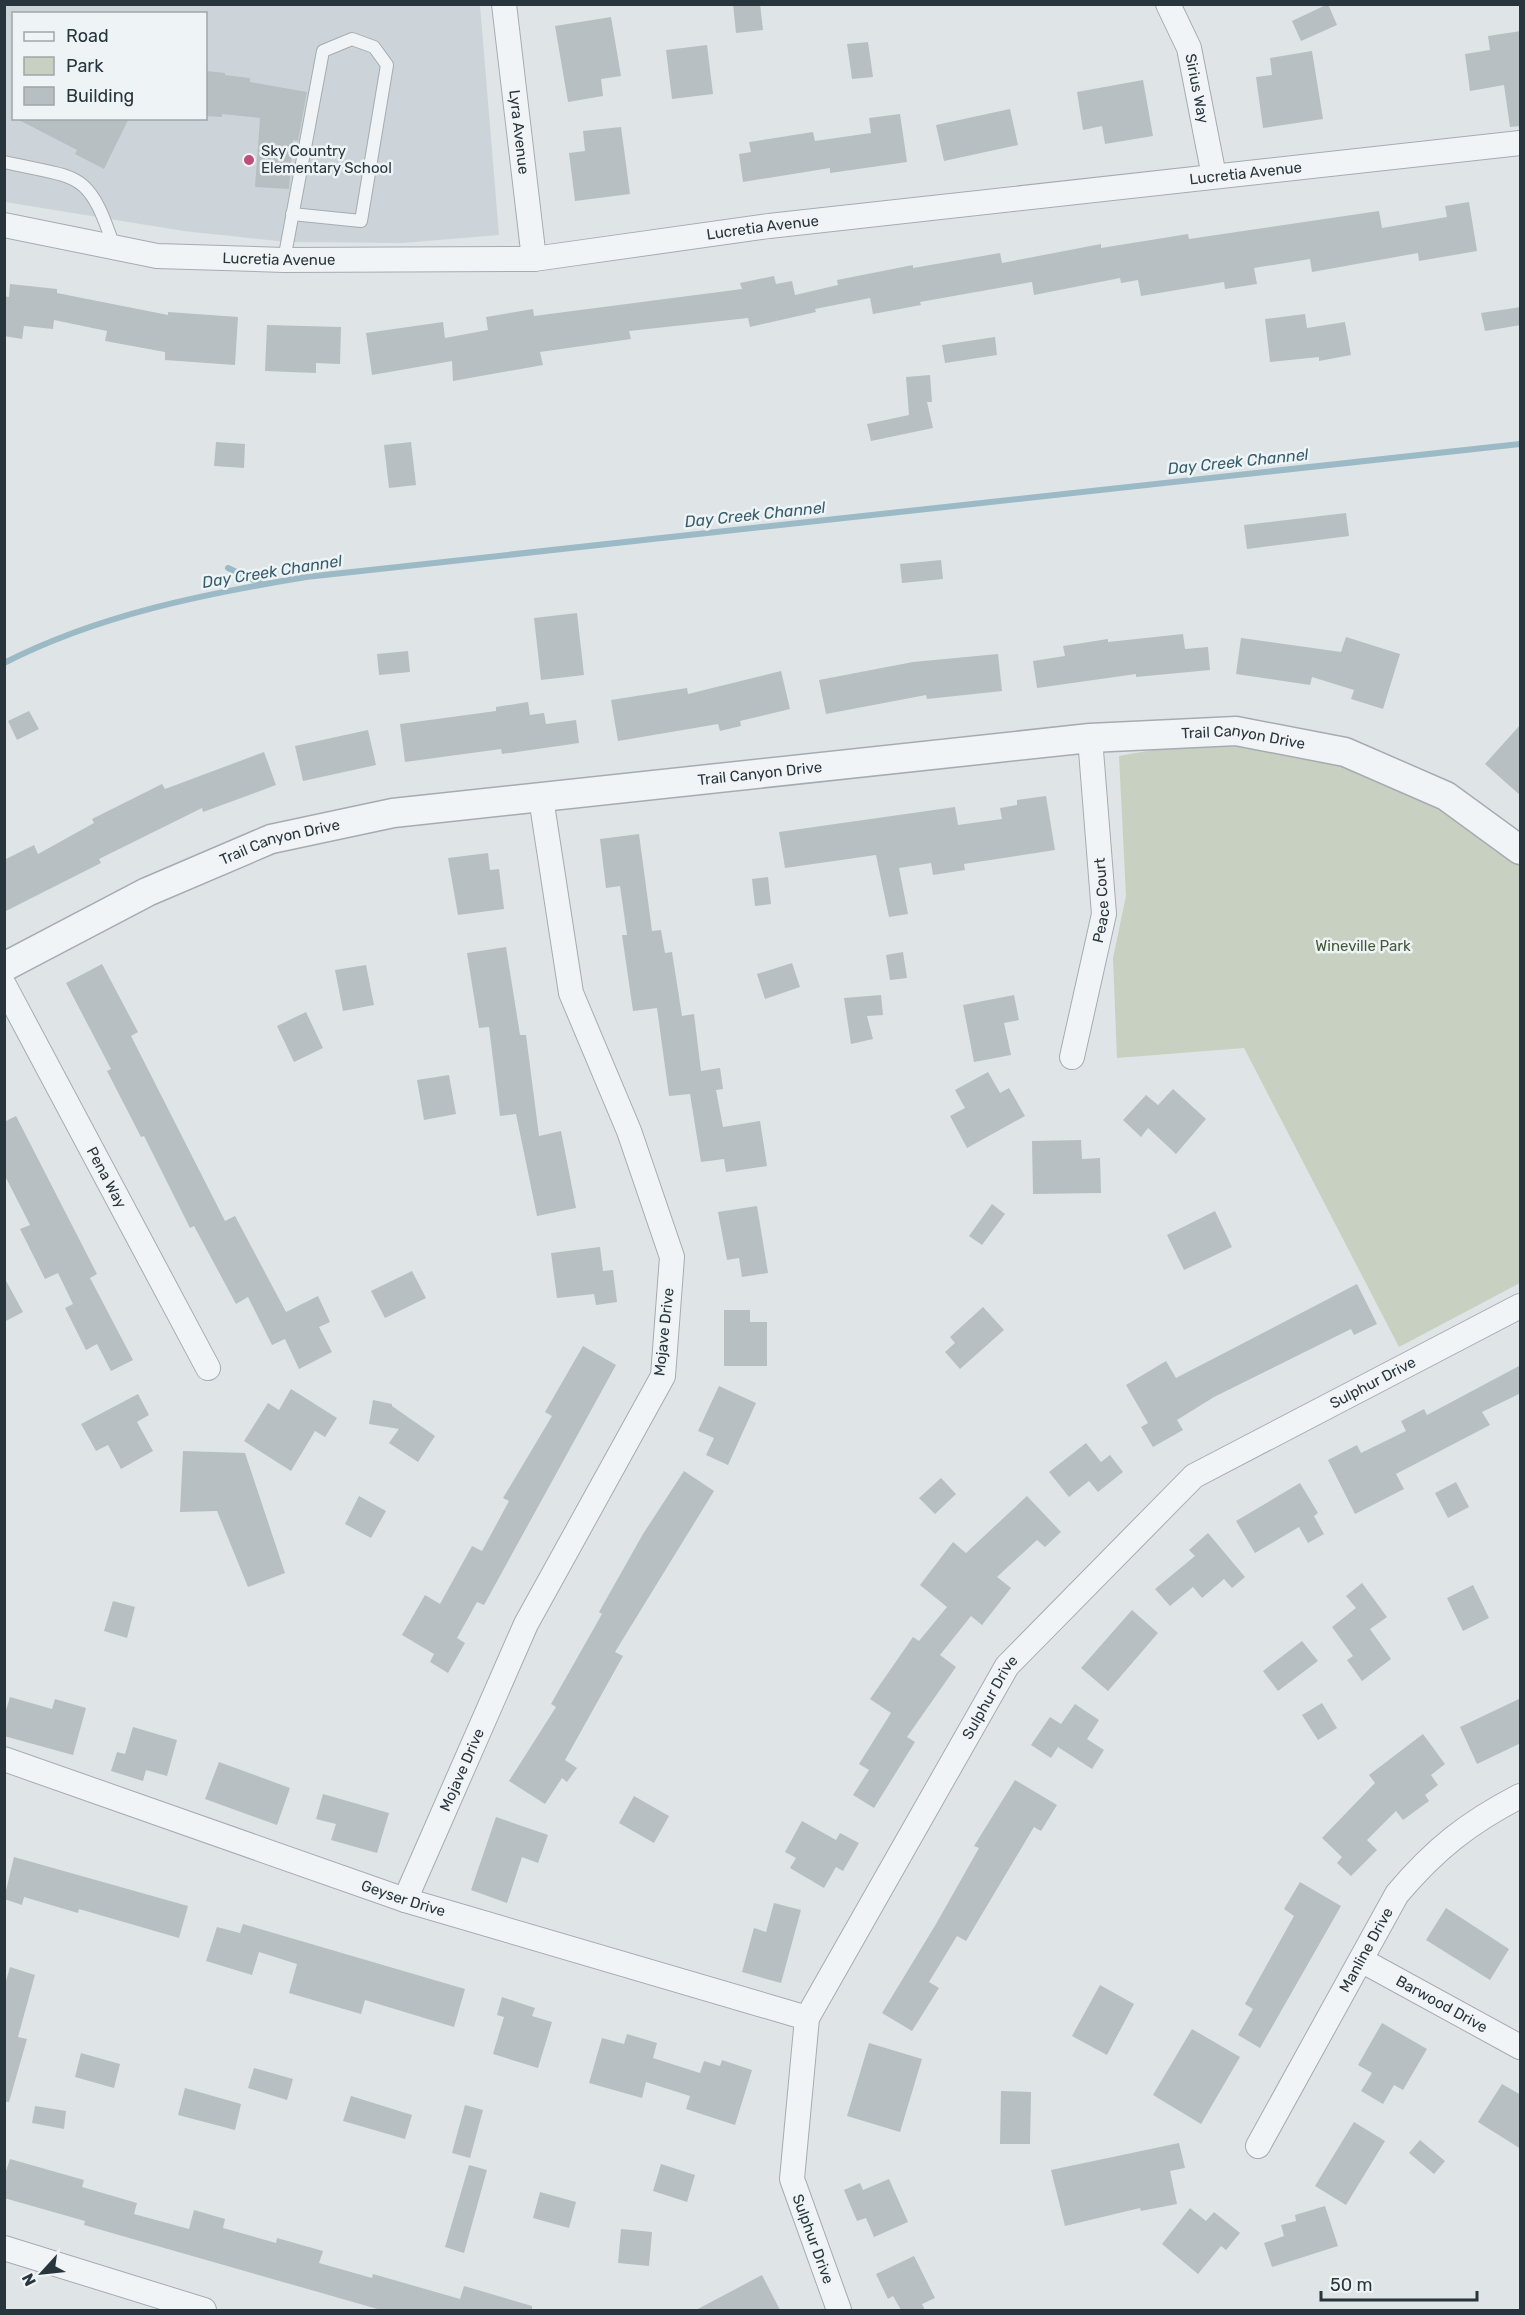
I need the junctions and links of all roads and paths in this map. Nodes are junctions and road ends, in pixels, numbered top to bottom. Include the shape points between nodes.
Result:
1 (504, 4) edge
2 (1168, 4) edge
3 (1521, 143) edge
4 (4, 162) edge
5 (1214, 176) junction
6 (292, 214) junction
7 (4, 225) edge
8 (114, 247) junction
9 (534, 259) junction
10 (284, 260) junction
11 (1090, 738) junction
12 (541, 798) junction
13 (1521, 850) edge
14 (4, 967) edge
15 (4, 985) edge
16 (1072, 1057) dead end
17 (1521, 1306) edge
18 (208, 1368) dead end
19 (4, 1759) edge
20 (1521, 1796) edge
21 (405, 1900) junction
22 (1361, 1960) junction
23 (807, 2018) junction
24 (1521, 2047) edge
25 (1258, 2146) dead end
26 (4, 2248) edge
27 (204, 2310) edge
28 (839, 2310) edge

1 - 9 street, Lyra Avenue
2 - 5 street, Sirius Way via 1189,48
3 - 5 street, Lucretia Avenue
4 - 8 lane via 76,178 88,188 102,212
5 - 9 street, Lucretia Avenue via 769,226
6 - 6 lane via 361,221 387,65 374,47 352,39 324,51
6 - 10 lane
7 - 8 street, Lucretia Avenue
8 - 10 street, Lucretia Avenue via 157,256
9 - 10 street, Lucretia Avenue
11 - 12 street, Trail Canyon Drive
11 - 13 street, Trail Canyon Drive via 1236,731 1345,752 1446,796
11 - 16 street, Peace Court via 1104,914
12 - 14 street, Trail Canyon Drive via 393,813 271,839 147,892
12 - 21 street, Mojave Drive via 571,993 630,1131 672,1257 663,1376 526,1624
15 - 18 street, Pena Way
17 - 23 street, Sulphur Drive via 1194,1476 1007,1666
19 - 21 street, Geyser Drive
20 - 22 street, Manline Drive via 1462,1829 1420,1867 1397,1894
21 - 23 street, Geyser Drive
22 - 24 street, Barwood Drive
22 - 25 street, Manline Drive
23 - 28 street, Sulphur Drive via 792,2179
26 - 27 street

